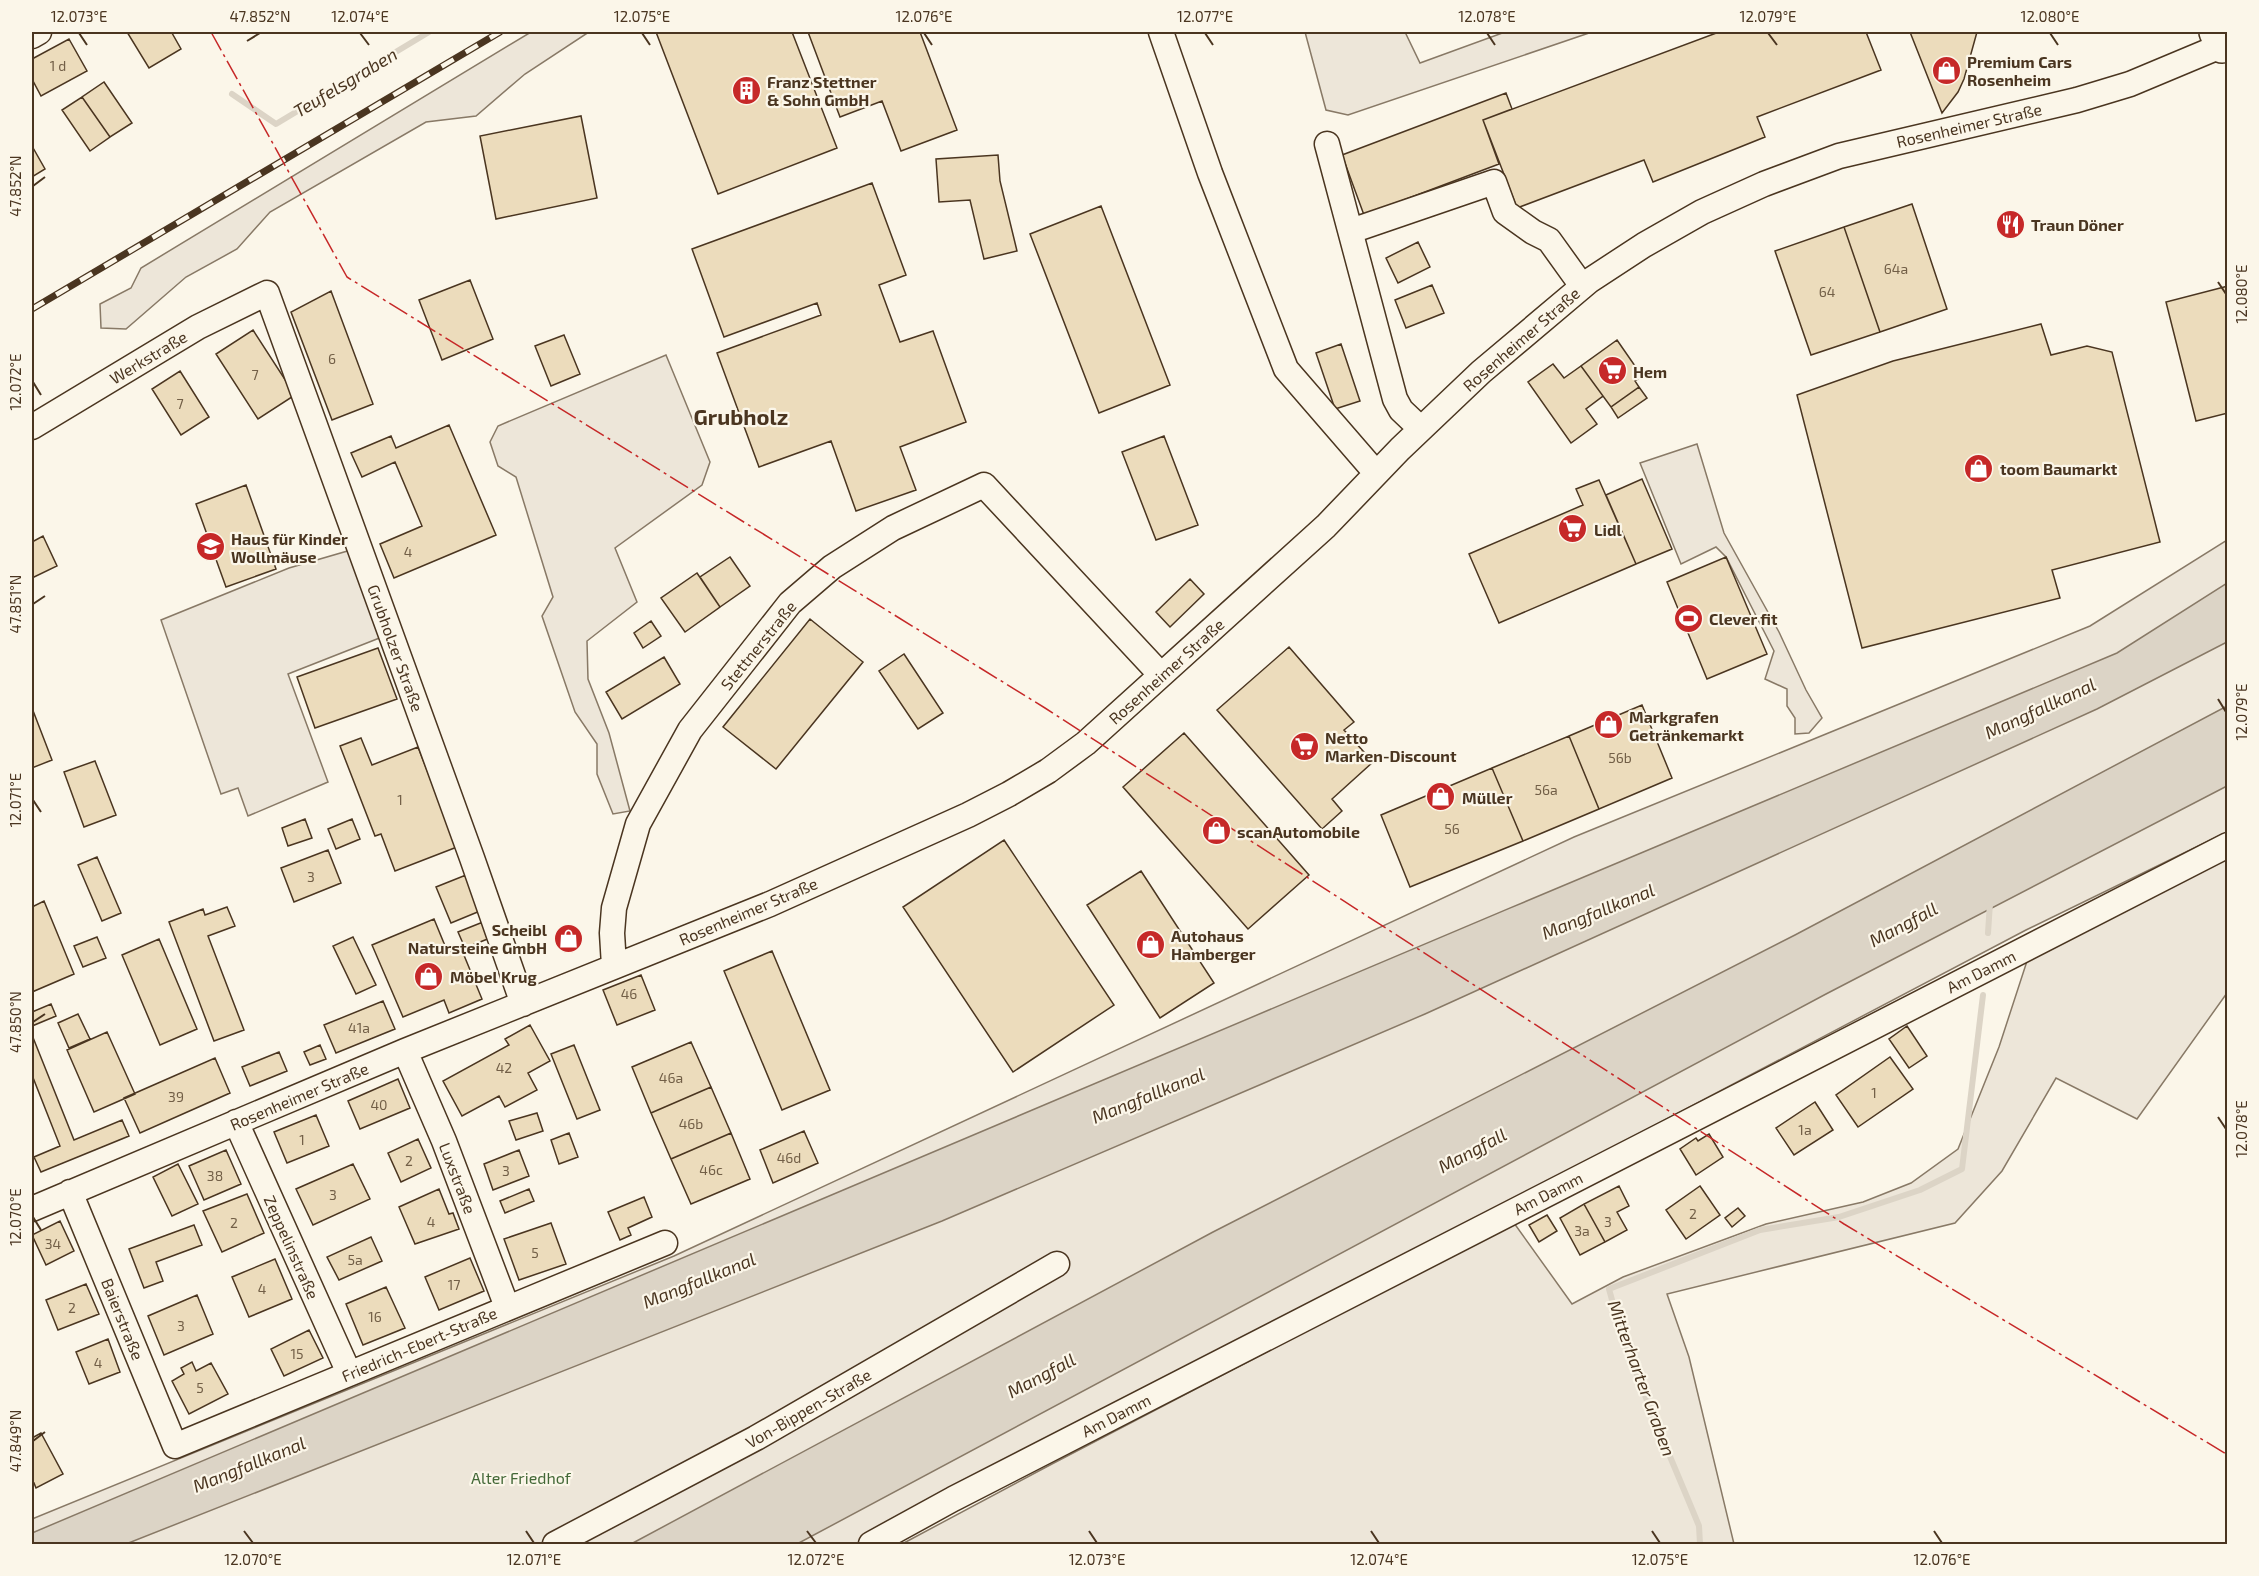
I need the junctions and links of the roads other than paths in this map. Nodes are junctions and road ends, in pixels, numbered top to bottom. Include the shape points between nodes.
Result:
1 (39, 32) edge
2 (1161, 32) edge
3 (32, 36) edge
4 (2222, 40) edge
5 (1327, 144) dead end
6 (1351, 231) junction
7 (1582, 286) junction
8 (267, 293) joint
9 (32, 427) edge
10 (1421, 429) junction
11 (1376, 473) junction
12 (1161, 675) junction
13 (2228, 844) edge
14 (614, 966) junction
15 (523, 1004) junction
16 (405, 1051) junction
17 (236, 1122) junction
18 (70, 1192) junction
19 (32, 1209) edge
20 (665, 1243) dead end
21 (1057, 1264) dead end
22 (507, 1307) junction
23 (349, 1373) junction
24 (175, 1446) joint
25 (555, 1545) edge
26 (871, 1545) edge

1 - 3 street
2 - 11 street via 1210,173 1286,369
4 - 7 street, Rosenheimer Straße via 2130,84 1839,156 1764,184 1693,217
5 - 6 street
6 - 7 street via 1494,182 1505,212 1548,240
6 - 10 street via 1395,399
7 - 10 street, Rosenheimer Straße
8 - 9 street, Werkstraße via 198,327
8 - 15 street, Grubholzer Straße
10 - 11 street, Rosenheimer Straße
11 - 12 street, Rosenheimer Straße via 1326,526
12 - 14 street, Rosenheimer Straße via 1086,743 1009,794 770,904
12 - 14 street, Stettnerstraße via 984,485 893,528 832,567 790,603 690,730 638,824 614,908
13 - 26 street, Am Damm
14 - 15 street, Rosenheimer Straße
15 - 16 street, Rosenheimer Straße
16 - 17 street, Rosenheimer Straße
16 - 22 street, Luxstraße
17 - 18 street, Rosenheimer Straße
17 - 23 street, Zeppelinstraße
18 - 19 street, Rosenheimer Straße
18 - 24 street, Baierstraße
20 - 22 street, Friedrich-Ebert-Straße
21 - 25 street, Von-Bippen-Straße via 756,1438
22 - 23 street, Friedrich-Ebert-Straße
23 - 24 street, Friedrich-Ebert-Straße

